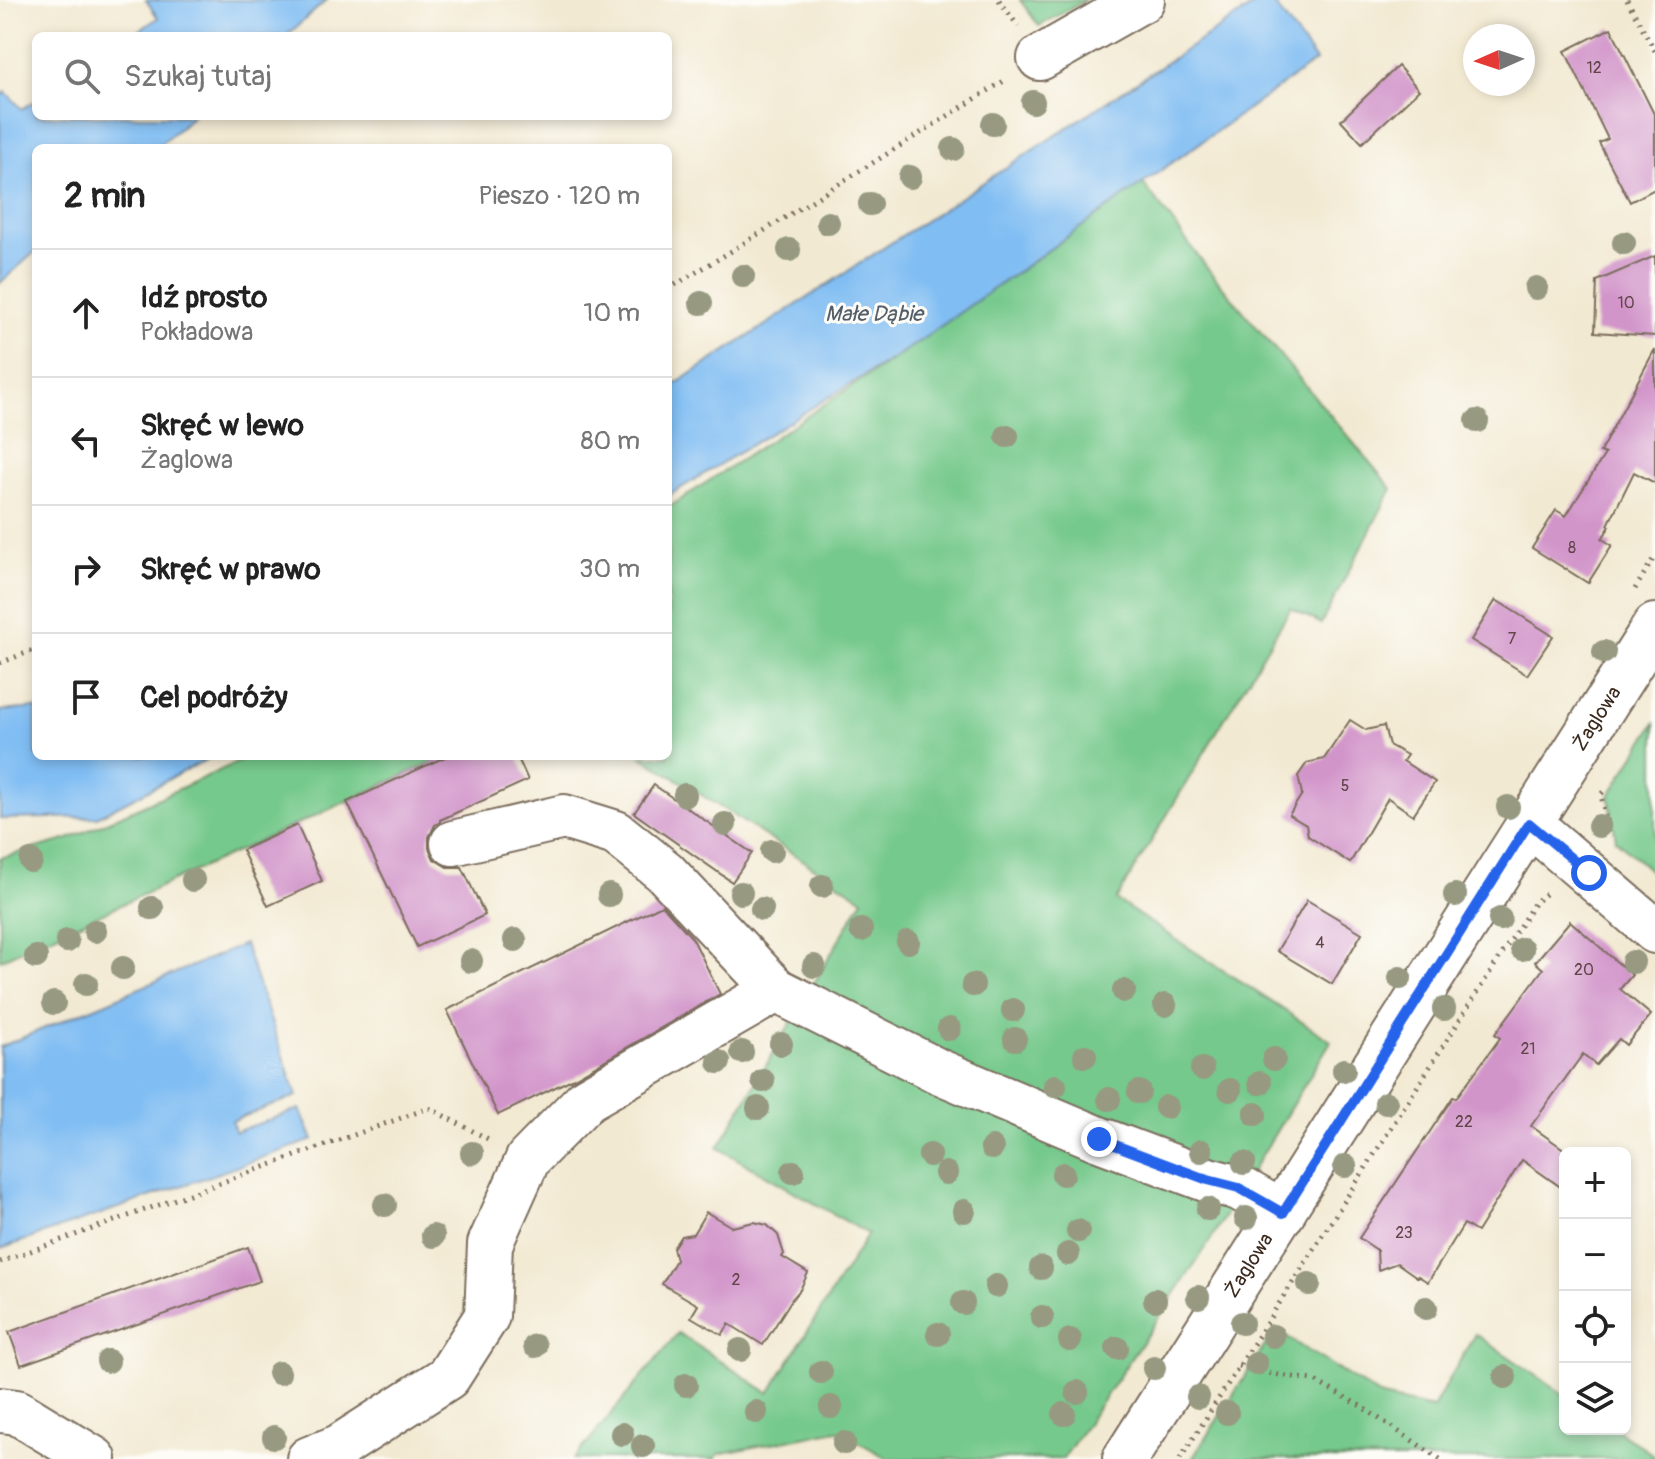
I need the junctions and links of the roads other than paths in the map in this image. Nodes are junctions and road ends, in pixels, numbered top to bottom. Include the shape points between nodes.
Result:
1 (1142, 0) edge
2 (1040, 58) road end
3 (1655, 626) edge
4 (1529, 823) junction
5 (453, 843) dead end
6 (1655, 931) edge
7 (776, 990) junction
8 (1283, 1213) junction
9 (0, 1410) edge
10 (94, 1459) edge
11 (309, 1459) edge
12 (1125, 1459) edge

1 - 2 street
3 - 4 street, Żaglowa
4 - 6 street
4 - 8 street, Żaglowa
5 - 7 street via 564,817 616,833 665,872
7 - 8 street via 938,1071 1099,1139 1239,1188
7 - 11 street via 587,1099 528,1159 490,1244 487,1316 448,1377 339,1447
8 - 12 street, Żaglowa
9 - 10 street via 17,1412

